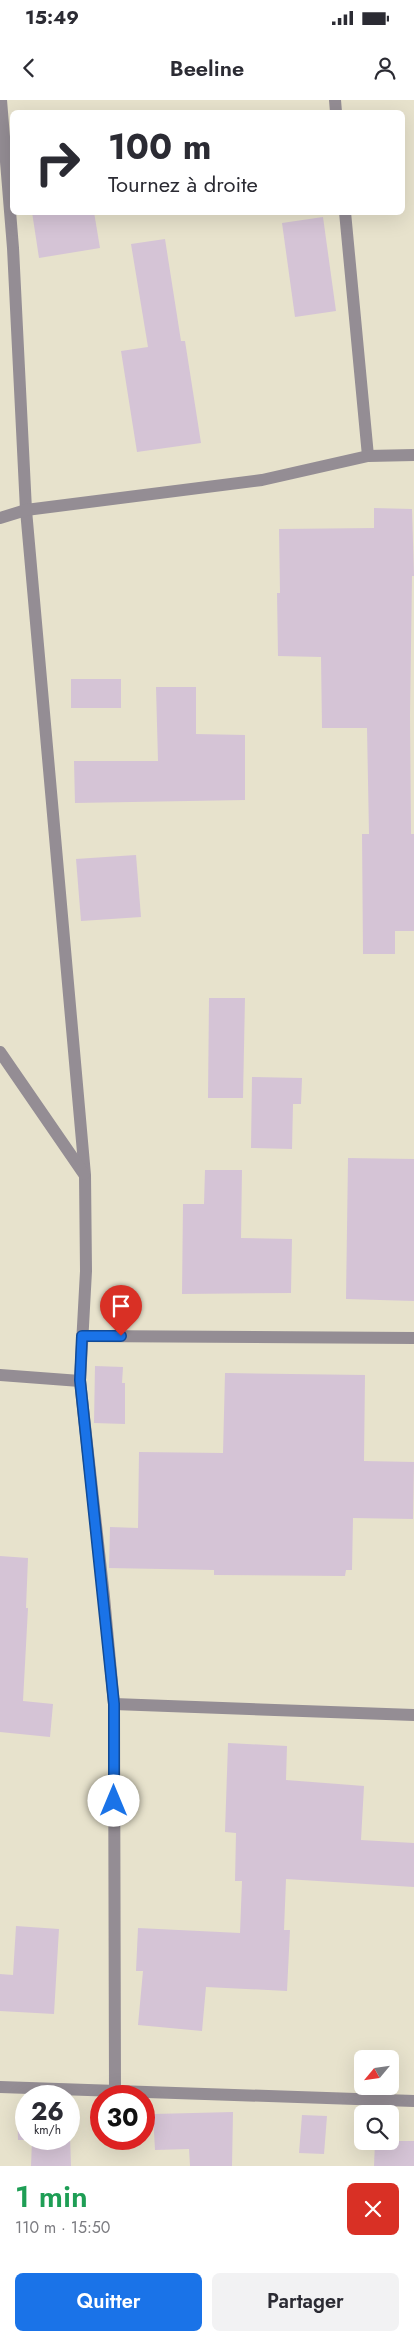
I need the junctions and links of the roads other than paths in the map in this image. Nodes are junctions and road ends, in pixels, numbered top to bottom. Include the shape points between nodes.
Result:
1 (1, 100) edge
2 (10, 211) edge
3 (10, 215) edge
4 (345, 215) edge
5 (414, 455) edge
6 (368, 456) junction
7 (26, 510) junction
8 (0, 518) edge
9 (0, 1052) edge
10 (84, 1175) junction
11 (82, 1336) junction
12 (414, 1338) edge
13 (0, 1375) edge
14 (80, 1380) junction
15 (114, 1704) junction
16 (414, 1716) edge
17 (115, 2085) edge
18 (0, 2087) edge
19 (90, 2091) edge
20 (155, 2093) edge
21 (414, 2100) edge

1 - 2 street
3 - 7 street
4 - 6 street
5 - 6 street
6 - 7 street via 262,480
7 - 8 street
7 - 10 street
9 - 10 street
10 - 11 street via 86,1271
11 - 12 street
11 - 14 street
13 - 14 street
14 - 15 street
15 - 16 street
15 - 17 street
18 - 19 street
20 - 21 street

